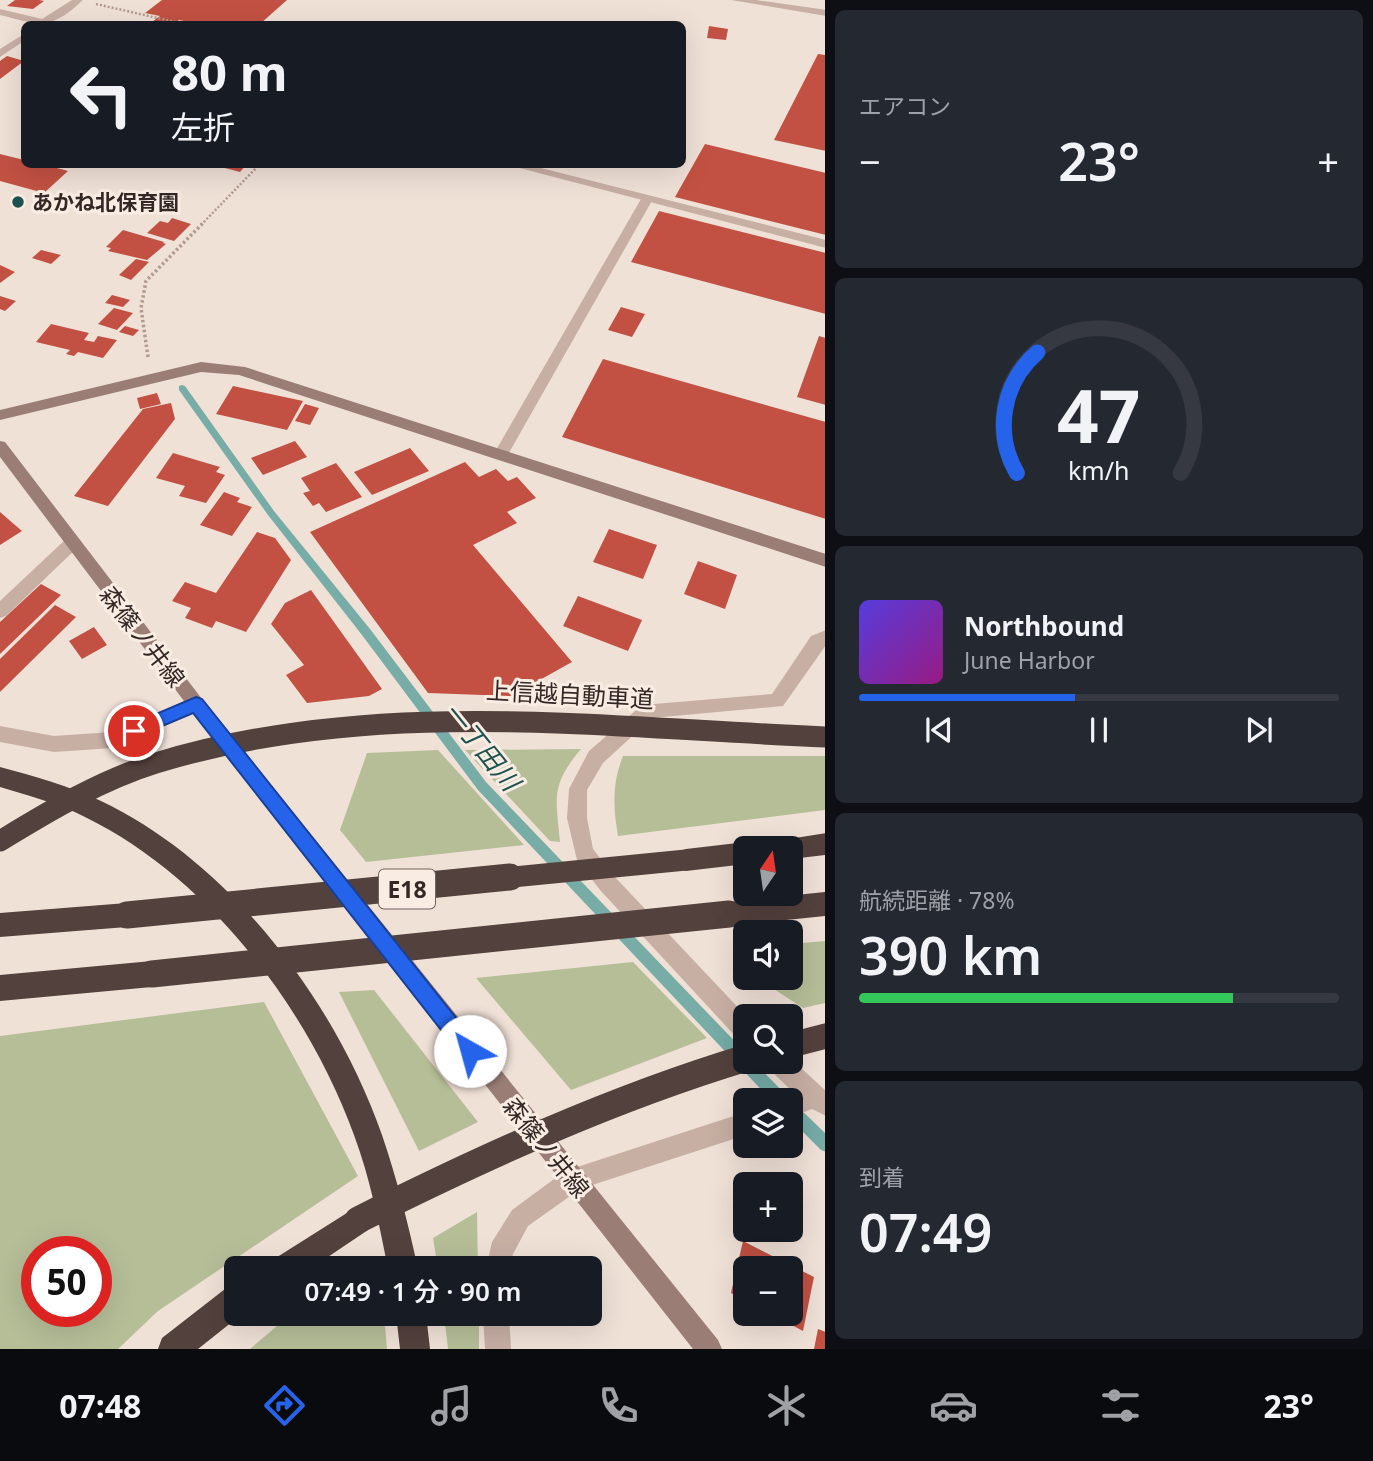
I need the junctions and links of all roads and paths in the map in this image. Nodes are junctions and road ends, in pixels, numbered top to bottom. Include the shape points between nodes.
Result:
1 (78, 0) edge
2 (736, 0) edge
3 (96, 4) dead end
4 (0, 12) edge
5 (825, 13) edge
6 (33, 21) edge
7 (48, 21) edge
8 (174, 21) edge
9 (21, 40) edge
10 (0, 54) edge
11 (256, 168) edge
12 (525, 168) edge
13 (647, 199) junction
14 (825, 244) edge
15 (151, 377) junction
16 (0, 415) edge
17 (0, 446) edge
18 (501, 454) junction
19 (72, 542) junction
20 (825, 561) edge
21 (0, 611) edge
22 (825, 637) edge
23 (196, 704) junction
24 (0, 734) edge
25 (825, 737) edge
26 (0, 777) edge
27 (0, 842) edge
28 (825, 844) edge
29 (803, 847) edge
30 (733, 855) edge
31 (825, 904) edge
32 (0, 923) edge
33 (0, 988) edge
34 (733, 1017) edge
35 (825, 1036) edge
36 (803, 1042) edge
37 (733, 1062) edge
38 (787, 1074) edge
39 (808, 1103) edge
40 (733, 1127) edge
41 (573, 1179) junction
42 (304, 1256) edge
43 (401, 1256) edge
44 (499, 1256) edge
45 (224, 1309) edge
46 (412, 1326) edge
47 (497, 1326) edge
48 (173, 1349) edge
49 (415, 1349) edge
50 (498, 1349) edge
51 (709, 1349) edge

1 - 7 street
2 - 5 street
3 - 8 path
4 - 6 street
9 - 10 street
11 - 15 path via 146,281 141,304
12 - 13 street
13 - 14 street
13 - 18 street
15 - 16 main road
15 - 18 main road via 201,367 240,370
17 - 19 main road, 森篠ノ井線
18 - 20 main road
19 - 21 street
19 - 23 main road, 森篠ノ井線
22 - 34 street via 817,641 777,701 648,710 596,757 578,789 577,818 584,853
23 - 24 street via 113,740 54,744
23 - 41 main road, 森篠ノ井線
25 - 27 highway, 上信越自動車道, bridge via 505,721 320,726 213,746 153,764 46,813
26 - 43 highway via 104,814 203,883 251,934 336,1056 367,1134 397,1227
28 - 29 highway
30 - 32 highway, E18, bridge via 127,915
31 - 33 highway, E18, bridge
35 - 36 highway
37 - 42 highway, bridge via 608,1103 481,1158 358,1220
38 - 39 street
40 - 41 street
41 - 44 street via 520,1218
41 - 51 main road, 森篠ノ井線
45 - 48 highway
46 - 49 highway
47 - 50 street

